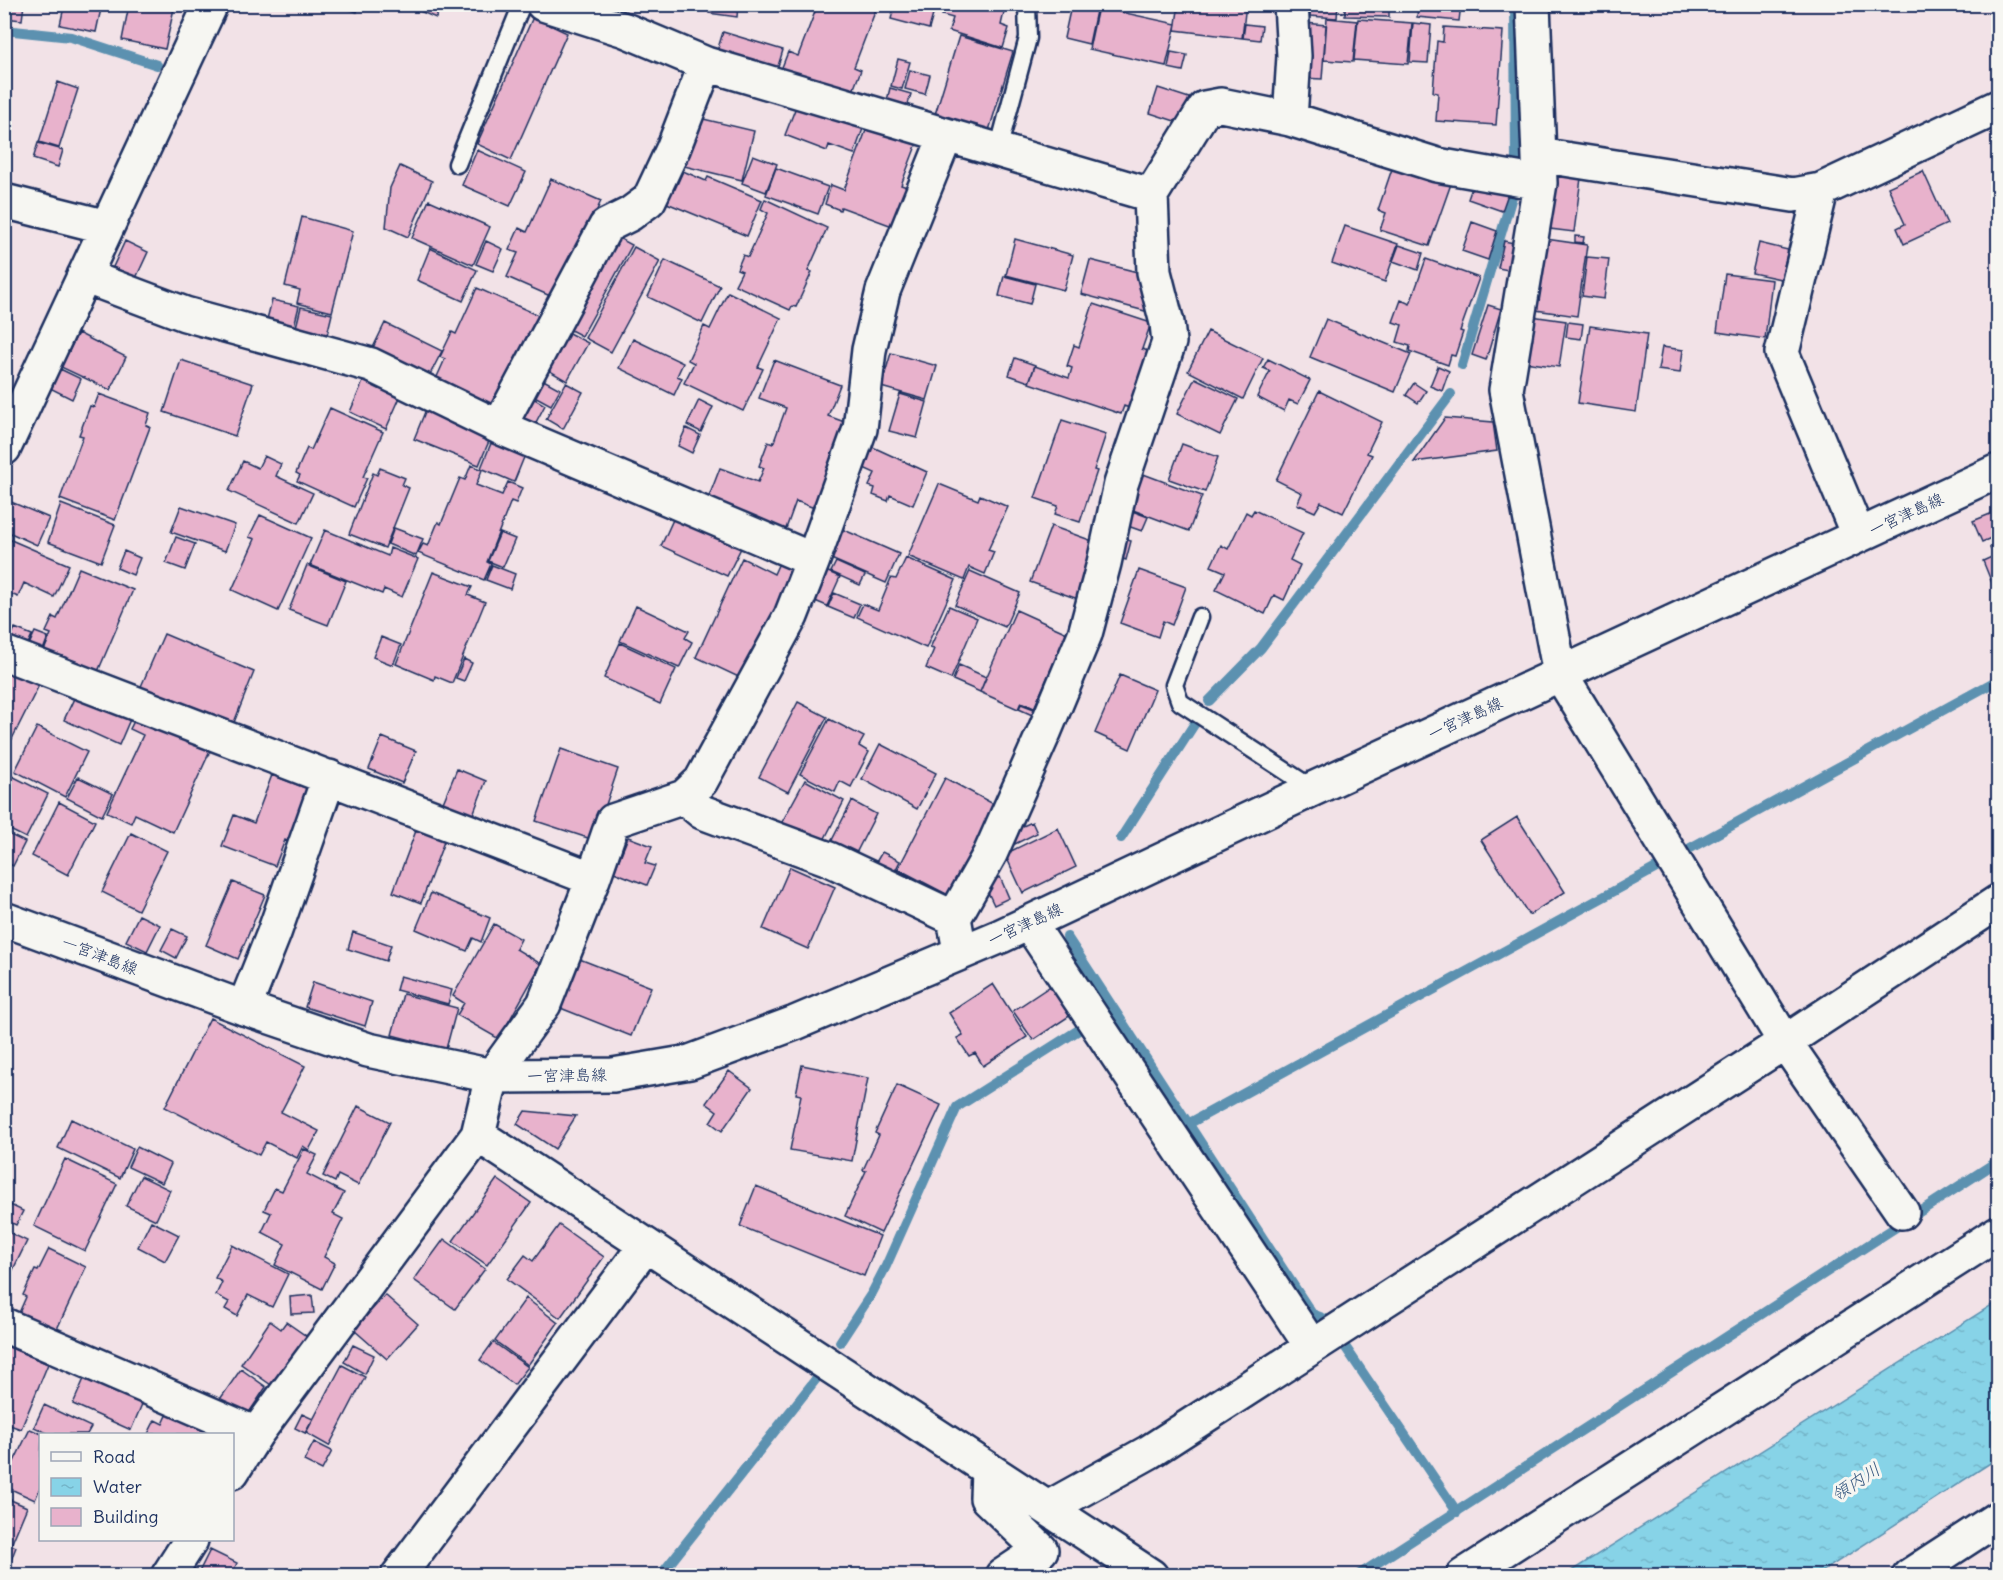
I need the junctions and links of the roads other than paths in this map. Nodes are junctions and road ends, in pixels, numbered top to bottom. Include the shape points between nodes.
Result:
1 (211, 4) edge
2 (522, 4) edge
3 (543, 4) edge
4 (1027, 4) edge
5 (1291, 4) edge
6 (1533, 4) edge
7 (625, 17) edge
8 (706, 64) junction
9 (1998, 107) edge
10 (1290, 119) junction
11 (946, 135) junction
12 (998, 150) junction
13 (457, 164) dead end
14 (1540, 169) junction
15 (1821, 190) junction
16 (1151, 195) junction
17 (4, 201) edge
18 (107, 227) junction
19 (84, 276) junction
20 (499, 427) junction
21 (4, 448) edge
22 (1998, 471) edge
23 (1858, 535) junction
24 (813, 560) junction
25 (1200, 617) dead end
26 (4, 653) edge
27 (1560, 674) junction
28 (329, 777) junction
29 (1312, 789) junction
30 (684, 797) junction
31 (593, 879) junction
32 (1998, 902) edge
33 (954, 918) junction
34 (4, 919) edge
35 (1029, 922) junction
36 (961, 953) junction
37 (243, 1008) junction
38 (1785, 1042) junction
39 (492, 1076) junction
40 (478, 1135) junction
41 (1902, 1212) dead end
42 (1998, 1233) edge
43 (646, 1245) junction
44 (4, 1324) edge
45 (1312, 1347) junction
46 (256, 1434) junction
47 (234, 1469) edge
48 (988, 1469) junction
49 (1048, 1508) junction
50 (1998, 1518) edge
51 (190, 1541) edge
52 (168, 1575) edge
53 (398, 1575) edge
54 (1002, 1575) edge
55 (1151, 1575) edge
56 (1463, 1575) edge
57 (1909, 1575) edge

1 - 18 street
2 - 13 lane
3 - 7 street
4 - 12 lane via 1028,38
5 - 10 street via 1294,56
6 - 14 street
7 - 8 street
8 - 11 street
8 - 20 street via 674,149 649,200 606,226
9 - 15 street
10 - 14 street via 1437,165
10 - 16 street via 1221,105 1205,108
11 - 12 street
11 - 24 street via 883,291 869,350 860,429
12 - 16 street
14 - 15 street via 1793,195
14 - 27 street via 1506,390
15 - 23 street via 1782,353
16 - 33 street via 1154,272 1168,342 1121,484 1085,634 990,854
17 - 18 street
18 - 19 street
19 - 20 street via 185,314 371,365
19 - 21 street
20 - 24 street
22 - 23 street, 一宮津島線
23 - 27 street, 一宮津島線
24 - 30 street via 791,616 701,781
25 - 29 lane via 1174,685 1180,702
26 - 28 street
27 - 29 street, 一宮津島線
27 - 38 street
28 - 31 street
28 - 37 street
29 - 35 street, 一宮津島線
30 - 31 street via 613,821
30 - 33 street via 702,812 829,859
31 - 39 street via 544,1004
32 - 38 street
33 - 36 street
34 - 37 street, 一宮津島線
35 - 36 street, 一宮津島線
35 - 45 street
36 - 39 street, 一宮津島線 via 690,1062 613,1075
37 - 39 street, 一宮津島線 via 368,1050
38 - 41 street
38 - 45 street
39 - 40 street
40 - 43 street
40 - 46 street
42 - 56 street
43 - 48 street
43 - 53 street
44 - 46 street
45 - 49 street via 1149,1452
46 - 47 street
48 - 49 street
48 - 54 street via 987,1498 1041,1550
49 - 55 street
50 - 57 street
51 - 52 street

